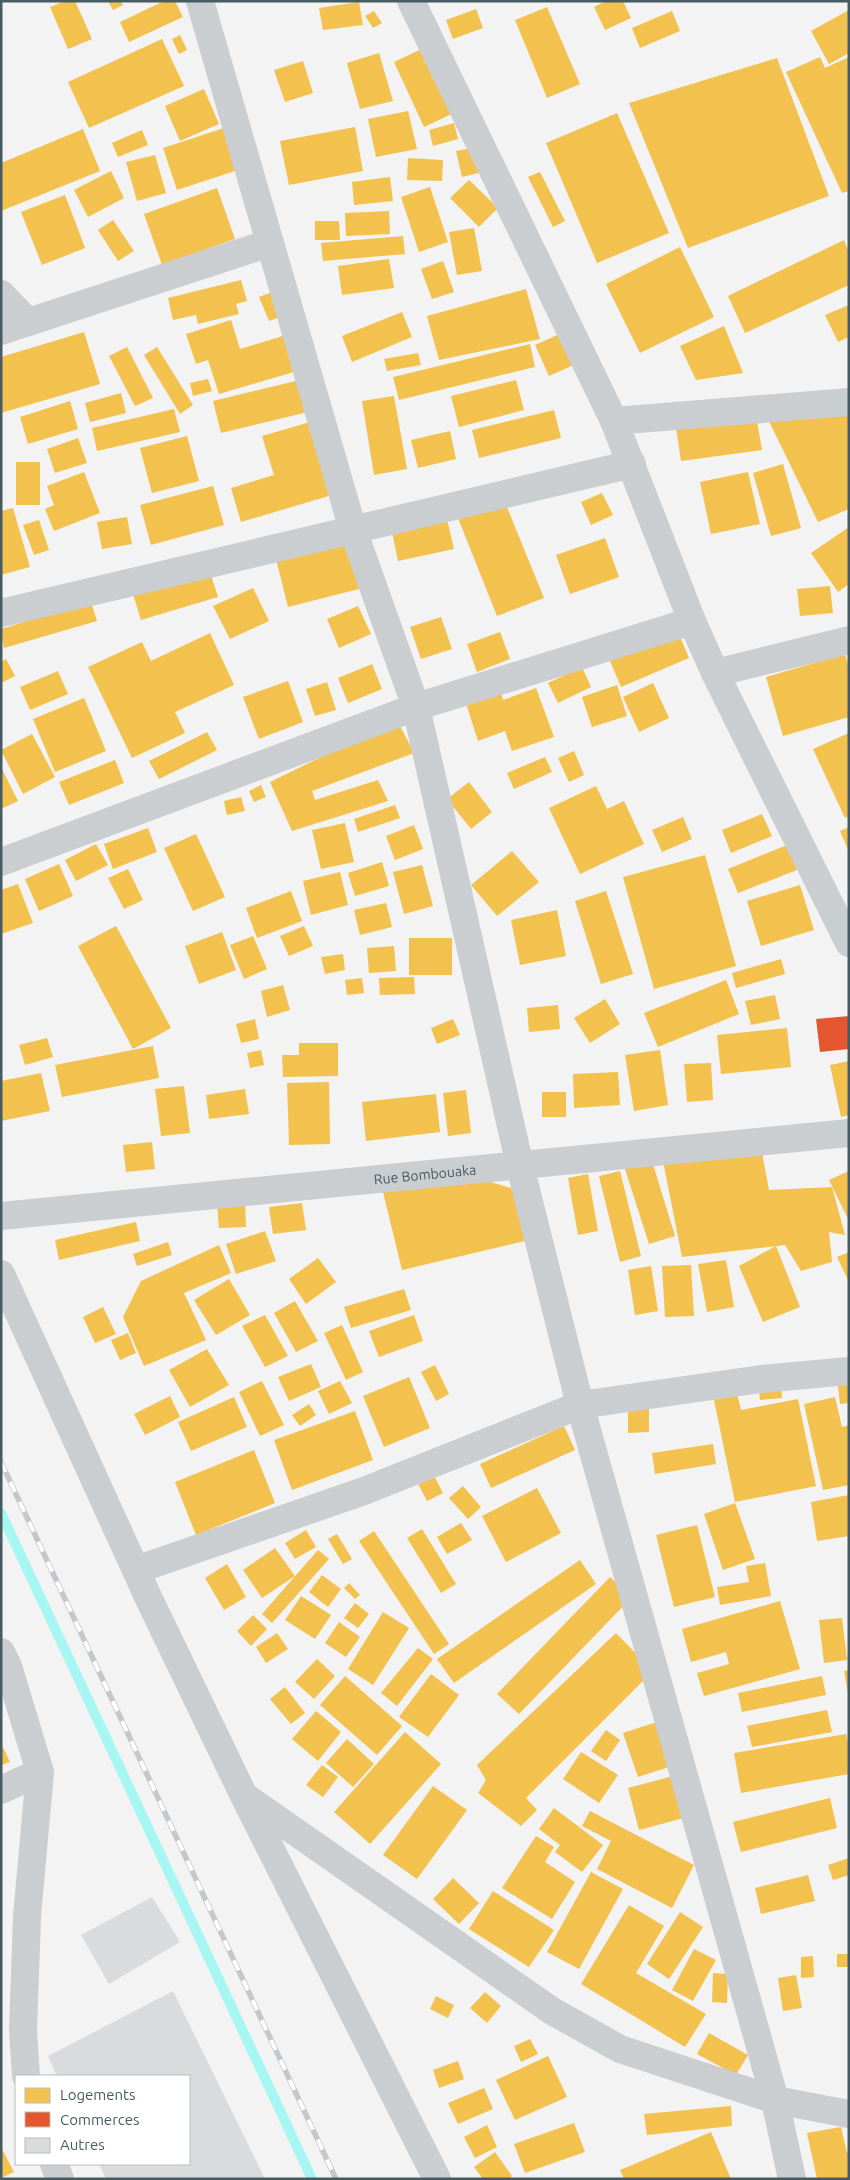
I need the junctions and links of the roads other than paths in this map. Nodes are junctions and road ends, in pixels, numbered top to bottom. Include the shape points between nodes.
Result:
1 (200, 1) edge
2 (411, 1) edge
3 (270, 243) junction
4 (1, 294) edge
5 (28, 322) junction
6 (1, 331) edge
7 (849, 402) edge
8 (614, 421) junction
9 (632, 464) junction
10 (353, 530) junction
11 (1, 613) edge
12 (692, 620) junction
13 (849, 640) edge
14 (715, 673) junction
15 (416, 707) junction
16 (1, 862) edge
17 (849, 943) edge
18 (849, 1133) edge
19 (520, 1166) junction
20 (1, 1216) edge
21 (1, 1274) edge
22 (849, 1371) edge
23 (580, 1405) junction
24 (136, 1570) junction
25 (1, 1652) edge
26 (40, 1772) junction
27 (1, 1790) edge
28 (244, 1796) junction
29 (26, 2075) edge
30 (774, 2100) junction
31 (849, 2114) edge
32 (54, 2165) edge
33 (60, 2179) edge
34 (437, 2179) edge
35 (792, 2179) edge

1 - 3 street
2 - 8 street
3 - 5 street
3 - 10 street
4 - 5 street
5 - 6 street
7 - 8 street
8 - 9 street
9 - 10 street
9 - 12 street
10 - 11 street
10 - 15 street
12 - 14 street
12 - 15 street
13 - 14 street
14 - 17 street
15 - 16 street
15 - 19 street
18 - 19 street, Rue Bombouaka
19 - 20 street, Rue Bombouaka
19 - 23 street
21 - 24 street
22 - 23 street via 761,1378
23 - 24 street via 364,1491
23 - 30 street
24 - 28 street
25 - 26 street
26 - 27 street
26 - 29 street via 27,1916 23,2032
28 - 30 street via 552,2012 620,2049
28 - 34 street
30 - 31 street
30 - 35 street
32 - 33 street

